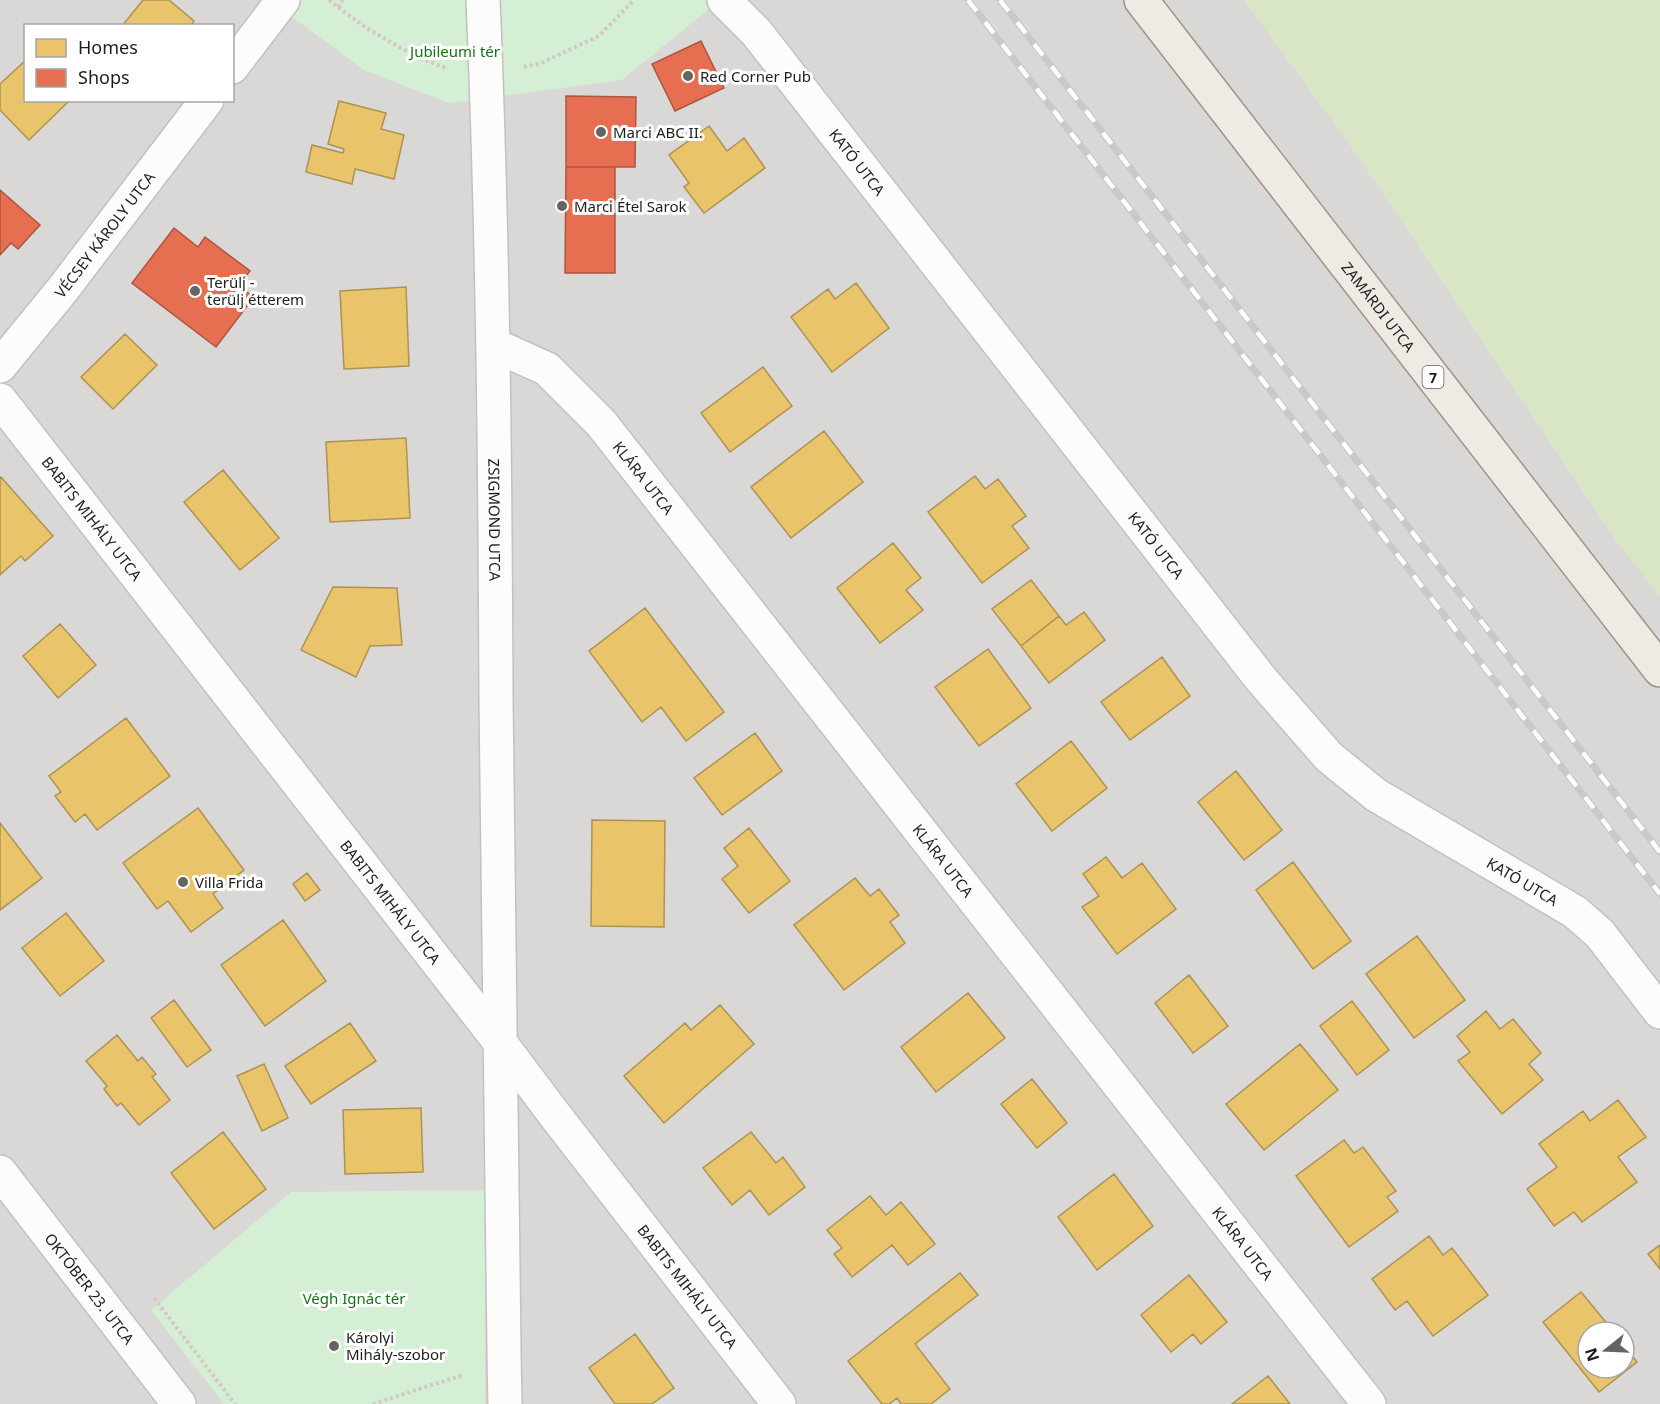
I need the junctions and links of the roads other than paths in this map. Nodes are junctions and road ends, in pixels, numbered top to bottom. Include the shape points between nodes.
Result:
1 (283, 0) edge
2 (483, 0) edge
3 (724, 0) edge
4 (1141, 0) edge
5 (234, 64) edge
6 (205, 102) edge
7 (494, 345) junction
8 (0, 366) edge
9 (0, 400) edge
10 (1660, 670) edge
11 (1660, 1012) edge
12 (499, 1041) junction
13 (0, 1172) edge
14 (179, 1404) edge
15 (505, 1404) edge
16 (779, 1404) edge
17 (1369, 1404) edge

1 - 5 street
2 - 7 street, ZSIGMOND UTCA
3 - 11 street, KATÓ UTCA via 756,32 1261,679 1329,757 1376,795 1575,912 1600,934
4 - 10 main road, ZAMÁRDI UTCA / 7
6 - 8 street, VÉCSEY KÁROLY UTCA
7 - 12 street, ZSIGMOND UTCA
7 - 17 street, KLÁRA UTCA via 547,369 601,423
9 - 12 street, BABITS MIHÁLY UTCA
12 - 15 street
12 - 16 street, BABITS MIHÁLY UTCA
13 - 14 street, OKTÓBER 23. UTCA

